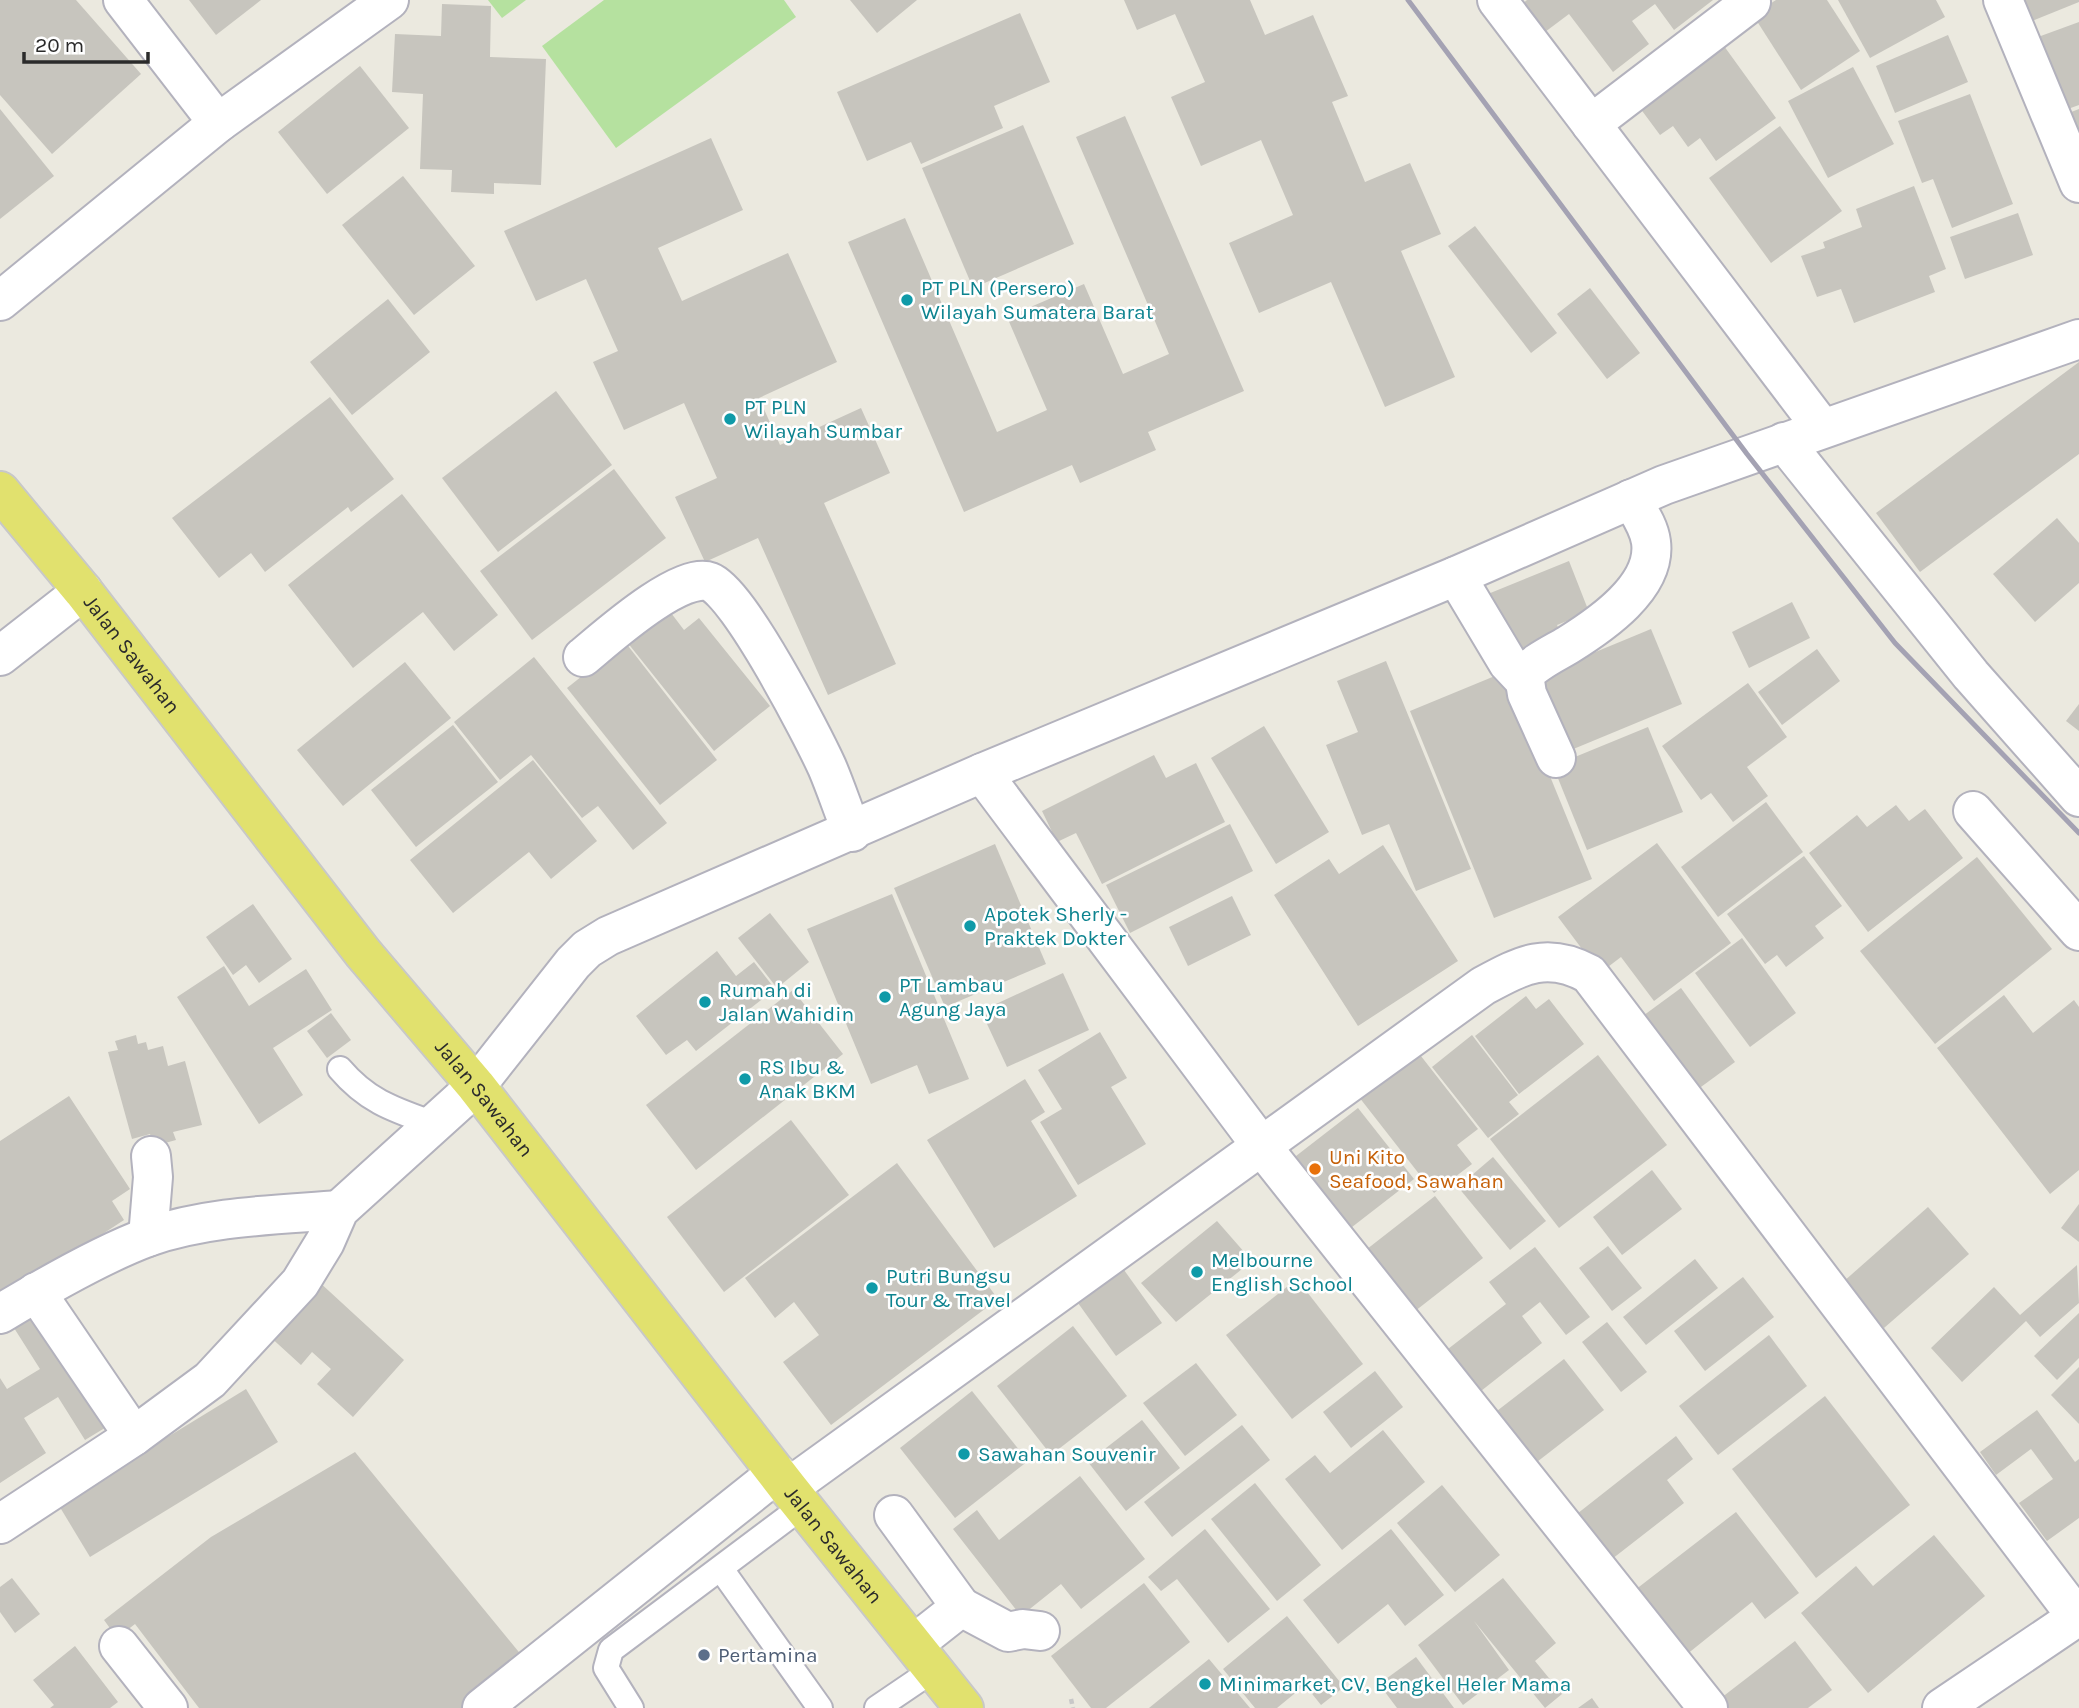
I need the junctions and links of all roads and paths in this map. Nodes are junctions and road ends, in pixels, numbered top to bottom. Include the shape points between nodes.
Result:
1 (123, 0) edge
2 (389, 0) edge
3 (1497, 0) edge
4 (2003, 0) edge
5 (1751, 2) dead end
6 (218, 122) junction
7 (1591, 124) junction
8 (2079, 183) edge
9 (0, 302) edge
10 (2079, 339) edge
11 (1822, 428) junction
12 (1784, 442) junction
13 (0, 491) edge
14 (1631, 499) junction
15 (1456, 576) junction
16 (83, 591) junction
17 (0, 656) edge
18 (583, 657) dead end
19 (1523, 679) junction
20 (1556, 758) dead end
21 (982, 773) junction
22 (2079, 797) edge
23 (1973, 811) dead end
24 (852, 832) junction
25 (2079, 931) edge
26 (340, 1069) dead end
27 (476, 1086) junction
28 (434, 1124) junction
29 (1263, 1147) junction
30 (151, 1156) dead end
31 (339, 1210) junction
32 (148, 1237) junction
33 (36, 1292) junction
34 (0, 1314) edge
35 (134, 1436) junction
36 (789, 1489) junction
37 (894, 1515) dead end
38 (0, 1524) edge
39 (721, 1569) junction
40 (961, 1607) junction
41 (2078, 1618) edge
42 (1040, 1631) dead end
43 (119, 1646) dead end
44 (924, 1657) junction
45 (1071, 1699) dead end
46 (168, 1708) edge
47 (482, 1708) edge
48 (631, 1708) edge
49 (820, 1708) edge
50 (877, 1708) edge
51 (964, 1708) edge
52 (1073, 1708) edge
53 (1708, 1708) edge
54 (1942, 1708) edge

1 - 6 street
2 - 6 street
3 - 7 street
4 - 8 street
5 - 7 street
6 - 9 street
7 - 11 street
10 - 11 street
11 - 12 street
12 - 14 street
12 - 22 street via 1971,675
13 - 16 main road, Jalan Sawahan
14 - 15 street
14 - 19 street via 1648,527 1651,544 1644,576 1617,611 1533,666
15 - 19 street via 1507,663
15 - 21 street
16 - 17 street
16 - 27 main road, Jalan Sawahan via 363,953
18 - 24 street via 657,600 697,581 709,581 744,620 792,700 826,766
19 - 20 street
21 - 24 street
21 - 29 street
23 - 25 street
24 - 27 street via 587,949
26 - 28 lane via 381,1105
27 - 28 street
27 - 36 main road, Jalan Sawahan
28 - 31 street
29 - 36 street
29 - 41 street via 1500,977 1544,961 1567,962 1589,974
29 - 53 street
30 - 32 street
31 - 32 street via 233,1218
31 - 35 street via 300,1283 261,1326 210,1380
32 - 33 street
33 - 34 street
33 - 35 street
35 - 38 street
36 - 39 lane
36 - 44 main road, Jalan Sawahan
36 - 47 street
37 - 40 street
39 - 48 lane via 611,1650 606,1668
39 - 49 lane
40 - 42 street via 1008,1632
40 - 44 street
41 - 54 street
43 - 46 street
44 - 50 lane
44 - 51 main road, Jalan Sawahan
45 - 52 path

